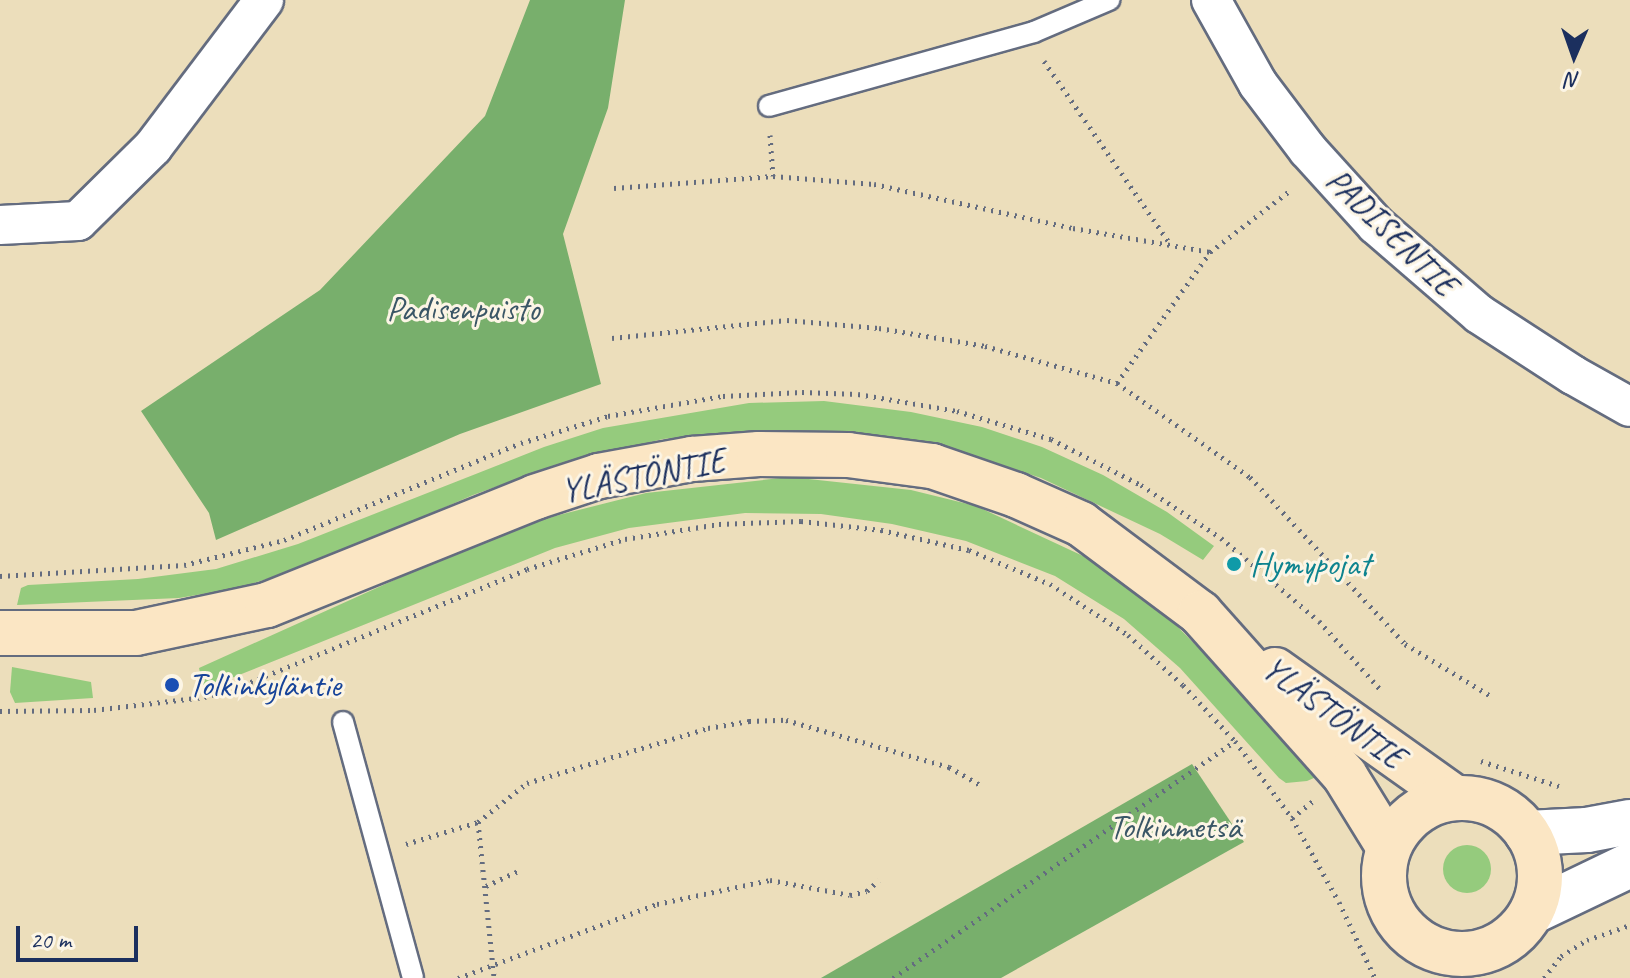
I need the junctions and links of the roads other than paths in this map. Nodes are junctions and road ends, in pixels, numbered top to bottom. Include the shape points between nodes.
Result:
1 (264, 0) edge
2 (1109, 0) edge
3 (1211, 0) edge
4 (769, 106) road end
5 (0, 225) edge
6 (1630, 407) edge
7 (1215, 627) junction
8 (0, 633) edge
9 (343, 722) dead end
10 (1454, 797) junction
11 (1630, 822) edge
12 (1527, 833) junction
13 (1388, 846) junction
14 (1630, 865) edge
15 (1532, 912) junction
16 (1408, 934) junction
17 (1491, 963) edge
18 (413, 978) edge
19 (1426, 978) edge

1 - 5 street via 153,147 78,221
2 - 4 lane via 1025,34
3 - 6 street, PADISENTIE via 1258,84 1308,150 1376,225 1479,314
7 - 8 main road, YLÄSTÖNTIE via 1081,524 1016,495 932,466 848,455 759,454 692,459 599,476 267,605 202,621 136,633
7 - 10 main road, YLÄSTÖNTIE
7 - 13 main road, YLÄSTÖNTIE via 1345,776
9 - 18 lane
10 - 12 main road via 1499,806
10 - 13 main road via 1412,814
11 - 12 street
12 - 15 main road via 1540,868
13 - 16 main road via 1382,872 1385,897
14 - 15 street
15 - 17 main road
16 - 17 main road via 1427,947 1473,954
16 - 19 main road

